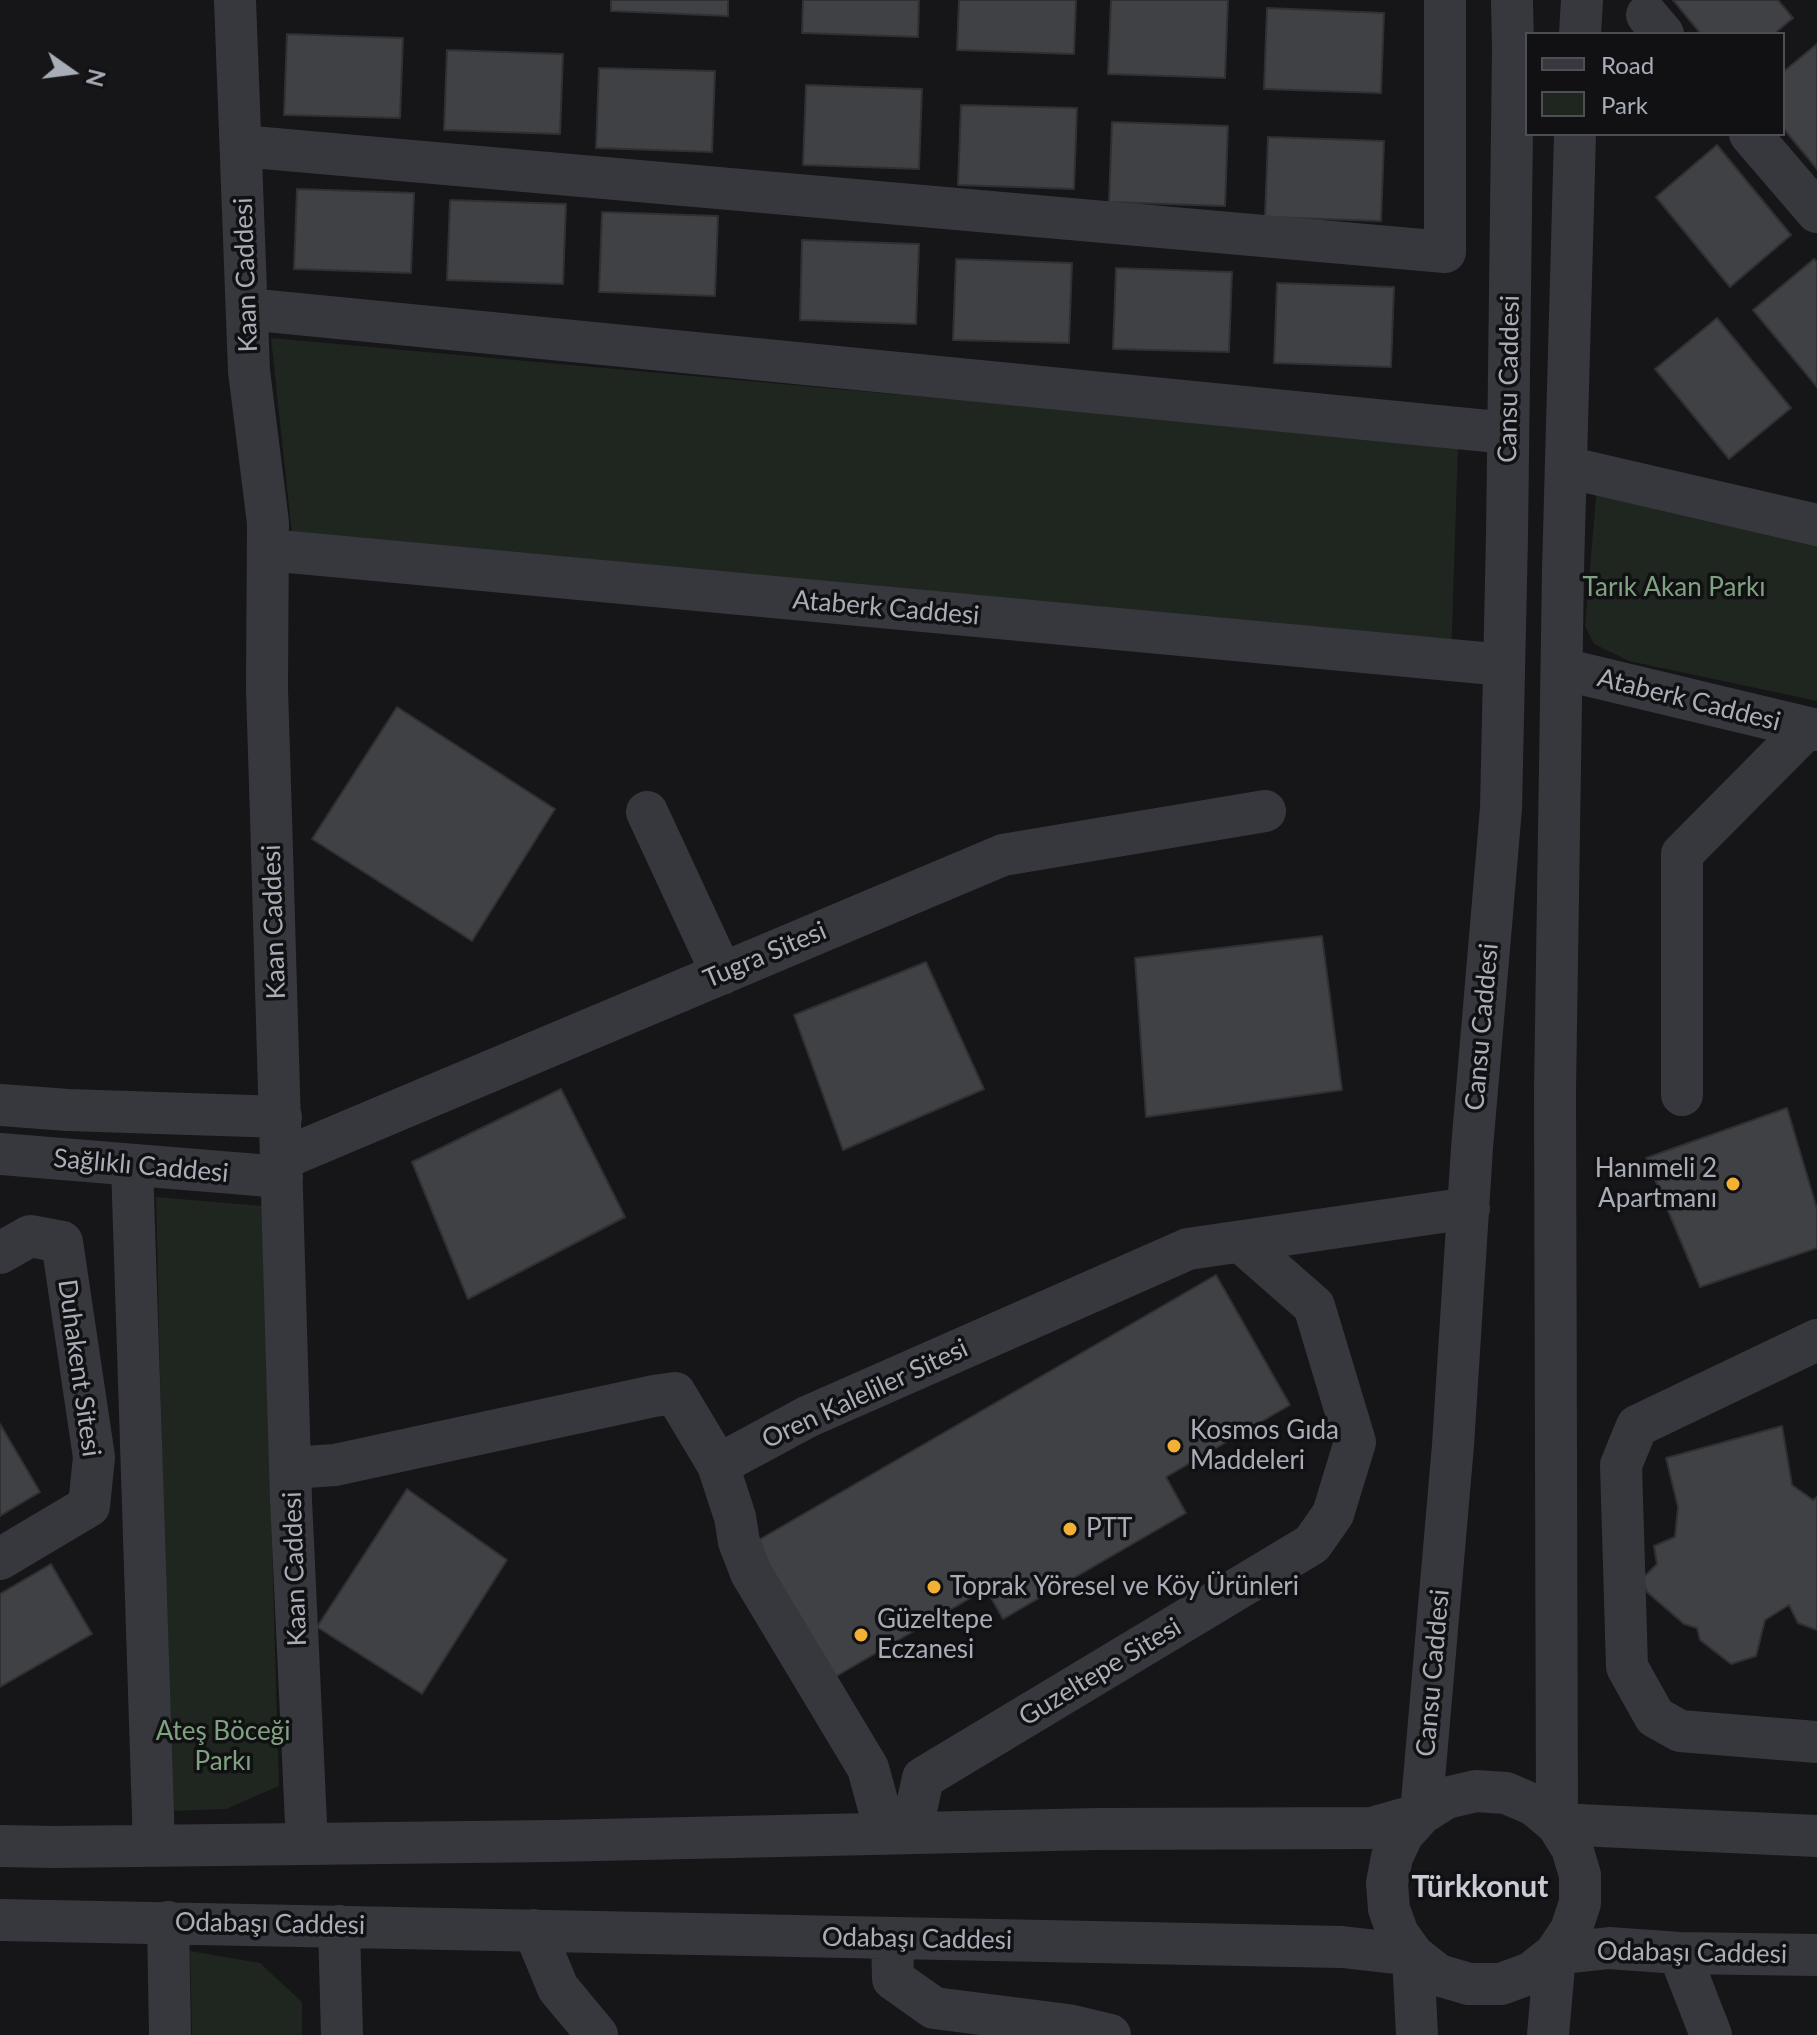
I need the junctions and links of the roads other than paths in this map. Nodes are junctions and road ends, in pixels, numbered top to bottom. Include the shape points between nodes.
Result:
1 (235, 0) edge
2 (1445, 0) edge
3 (1512, 0) edge
4 (1582, 0) edge
5 (1580, 32) edge
6 (1575, 136) edge
7 (1752, 136) edge
8 (241, 146) junction
9 (1817, 212) edge
10 (247, 309) junction
11 (1508, 433) junction
12 (1566, 467) junction
13 (1817, 525) edge
14 (268, 550) junction
15 (1504, 665) junction
16 (1562, 669) junction
17 (1812, 729) edge
18 (1265, 811) dead end
19 (647, 812) dead end
20 (722, 974) junction
21 (1682, 1095) dead end
22 (0, 1105) edge
23 (281, 1117) junction
24 (0, 1154) edge
25 (132, 1165) junction
26 (282, 1168) junction
27 (1469, 1208) junction
28 (1241, 1242) junction
29 (0, 1253) edge
30 (1817, 1340) edge
31 (718, 1465) junction
32 (291, 1468) junction
33 (0, 1559) edge
34 (1817, 1742) edge
35 (1421, 1814) junction
36 (1557, 1824) junction
37 (898, 1833) junction
38 (1817, 1836) edge
39 (307, 1844) junction
40 (0, 1846) edge
41 (154, 1846) junction
42 (0, 1920) edge
43 (168, 1922) junction
44 (339, 1926) junction
45 (534, 1930) junction
46 (892, 1939) junction
47 (1679, 1953) junction
48 (1555, 1954) junction
49 (1413, 1955) junction
50 (1817, 1955) edge
51 (170, 2035) edge
52 (342, 2035) edge
53 (597, 2035) edge
54 (1110, 2035) edge
55 (1417, 2035) edge
56 (1548, 2035) edge
57 (1711, 2035) edge

1 - 8 street, Kaan Caddesi
2 - 8 street via 1445,252
3 - 11 street, Cansu Caddesi
4 - 5 street
6 - 12 street
7 - 9 street
8 - 10 street, Kaan Caddesi
10 - 11 street
10 - 14 street, Kaan Caddesi
11 - 15 street, Cansu Caddesi
12 - 13 street
12 - 16 street
14 - 15 street, Ataberk Caddesi
14 - 23 street, Kaan Caddesi via 267,689
15 - 27 street, Cansu Caddesi via 1501,808
16 - 17 street, Ataberk Caddesi
16 - 36 street via 1555,1091
17 - 21 street via 1682,854
18 - 20 street, Tugra Sitesi via 1003,855
19 - 20 street
20 - 26 street, Tugra Sitesi
22 - 23 street, Sağlıklı Caddesi
23 - 26 street, Kaan Caddesi
24 - 25 street, Sağlıklı Caddesi
25 - 26 street, Sağlıklı Caddesi
25 - 41 street
26 - 32 street, Kaan Caddesi
27 - 28 street, Oren Kaleliler Sitesi
27 - 35 street, Cansu Caddesi
28 - 31 street, Oren Kaleliler Sitesi via 1188,1249 807,1417
28 - 37 street, Guzeltepe Sitesi via 1314,1306 1355,1442 1333,1514 1312,1544 923,1778
29 - 33 street, Duhakent Sitesi via 30,1236 62,1242 94,1457 89,1506
30 - 34 street via 1637,1426 1621,1465 1627,1667 1655,1717 1680,1731
31 - 32 street via 675,1393 335,1465
31 - 37 street via 751,1573 868,1768
32 - 39 street, Kaan Caddesi
35 - 36 street via 1446,1798 1476,1791 1506,1793 1534,1805
35 - 37 street via 1372,1828
35 - 49 street via 1403,1834 1387,1883 1398,1934
36 - 38 street
36 - 48 street via 1580,1875 1580,1903
37 - 39 street
39 - 41 street
40 - 41 street
42 - 43 street, Odabaşı Caddesi
43 - 44 street, Odabaşı Caddesi
43 - 51 street
44 - 45 street, Odabaşı Caddesi
44 - 52 street
45 - 46 street, Odabaşı Caddesi
45 - 53 street via 558,1988
46 - 49 street, Odabaşı Caddesi via 1342,1947
46 - 54 street via 893,1979 934,2008
47 - 48 street, Odabaşı Caddesi via 1609,1948
47 - 50 street, Odabaşı Caddesi
47 - 57 street
48 - 49 street, Odabaşı Caddesi via 1531,1973 1501,1984 1469,1984 1438,1975
48 - 56 street
49 - 55 street

